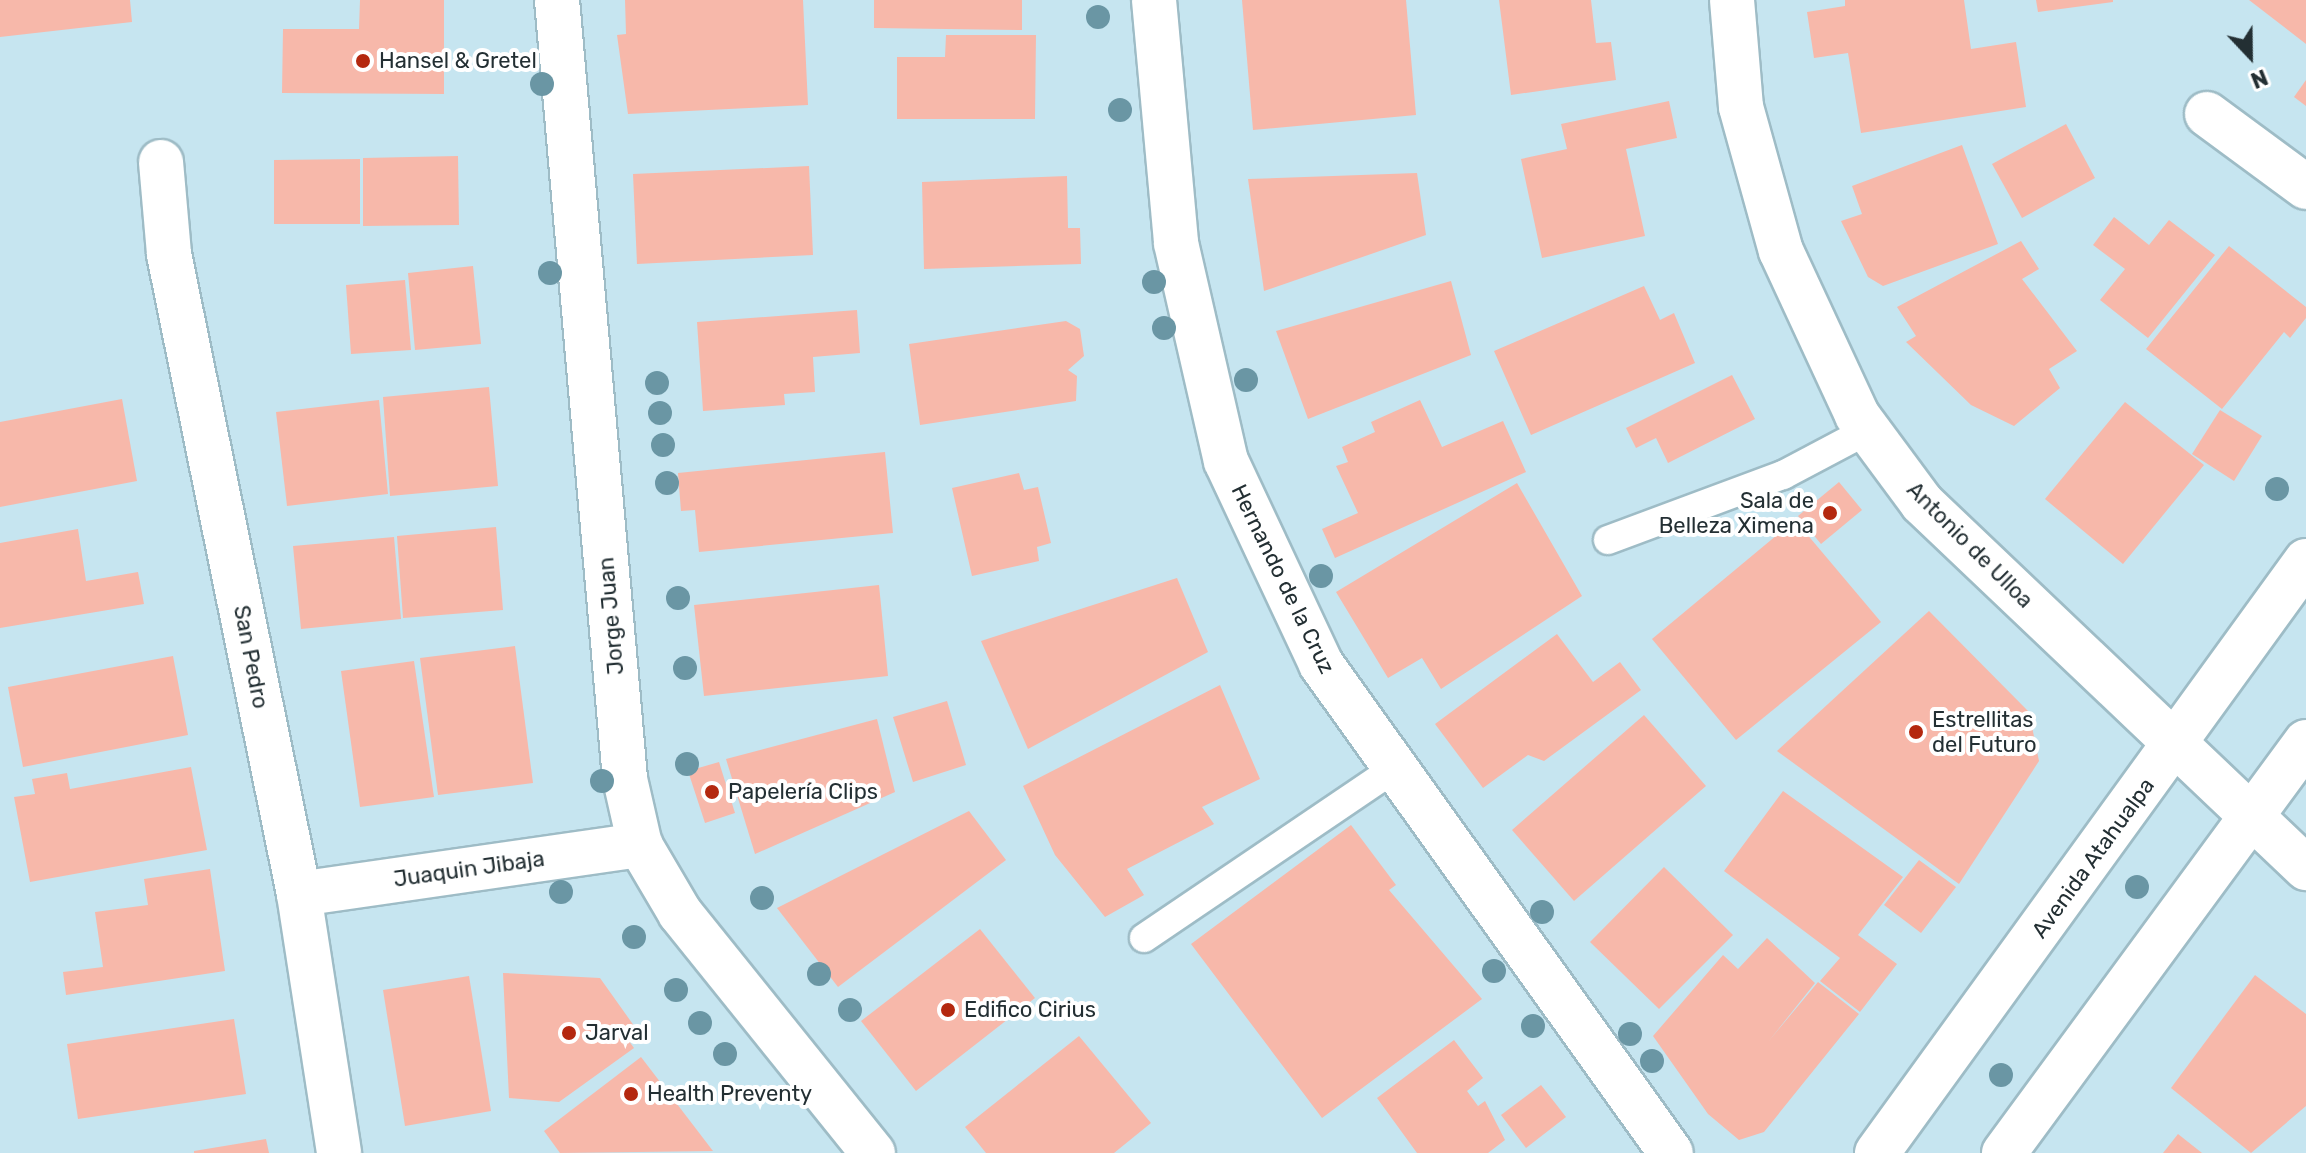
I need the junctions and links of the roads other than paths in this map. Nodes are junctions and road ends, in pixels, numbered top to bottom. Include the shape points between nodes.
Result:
1 (557, 0) edge
2 (1154, 0) edge
3 (1732, 0) edge
4 (2207, 114) dead end
5 (161, 162) dead end
6 (2306, 187) edge
7 (1868, 430) junction
8 (1608, 540) dead end
9 (2306, 561) edge
10 (2306, 742) edge
11 (2176, 744) junction
12 (1395, 768) junction
13 (2253, 818) junction
14 (640, 845) junction
15 (2306, 868) edge
16 (299, 894) junction
17 (1144, 938) dead end
18 (339, 1153) edge
19 (873, 1153) edge
20 (1671, 1153) edge
21 (1877, 1153) edge
22 (2004, 1153) edge

1 - 14 street, Jorge Juan via 625,779
2 - 12 street, Hernando de la Cruz via 1176,243 1226,461 1321,664
3 - 7 street, Antonio de Ulloa via 1741,107 1781,251
4 - 6 street
5 - 16 street, San Pedro via 169,254
7 - 8 lane via 1783,475
7 - 11 street, Antonio de Ulloa via 1922,503
9 - 11 street, Avenida Atahualpa
10 - 13 street
11 - 13 street, Antonio de Ulloa
11 - 21 street, Avenida Atahualpa
12 - 17 lane
12 - 20 street, Hernando de la Cruz
13 - 15 street, Antonio de Ulloa
13 - 22 street
14 - 16 street, Juaquin Jibaja
14 - 19 street, Jorge Juan via 680,913
16 - 18 street, San Pedro

